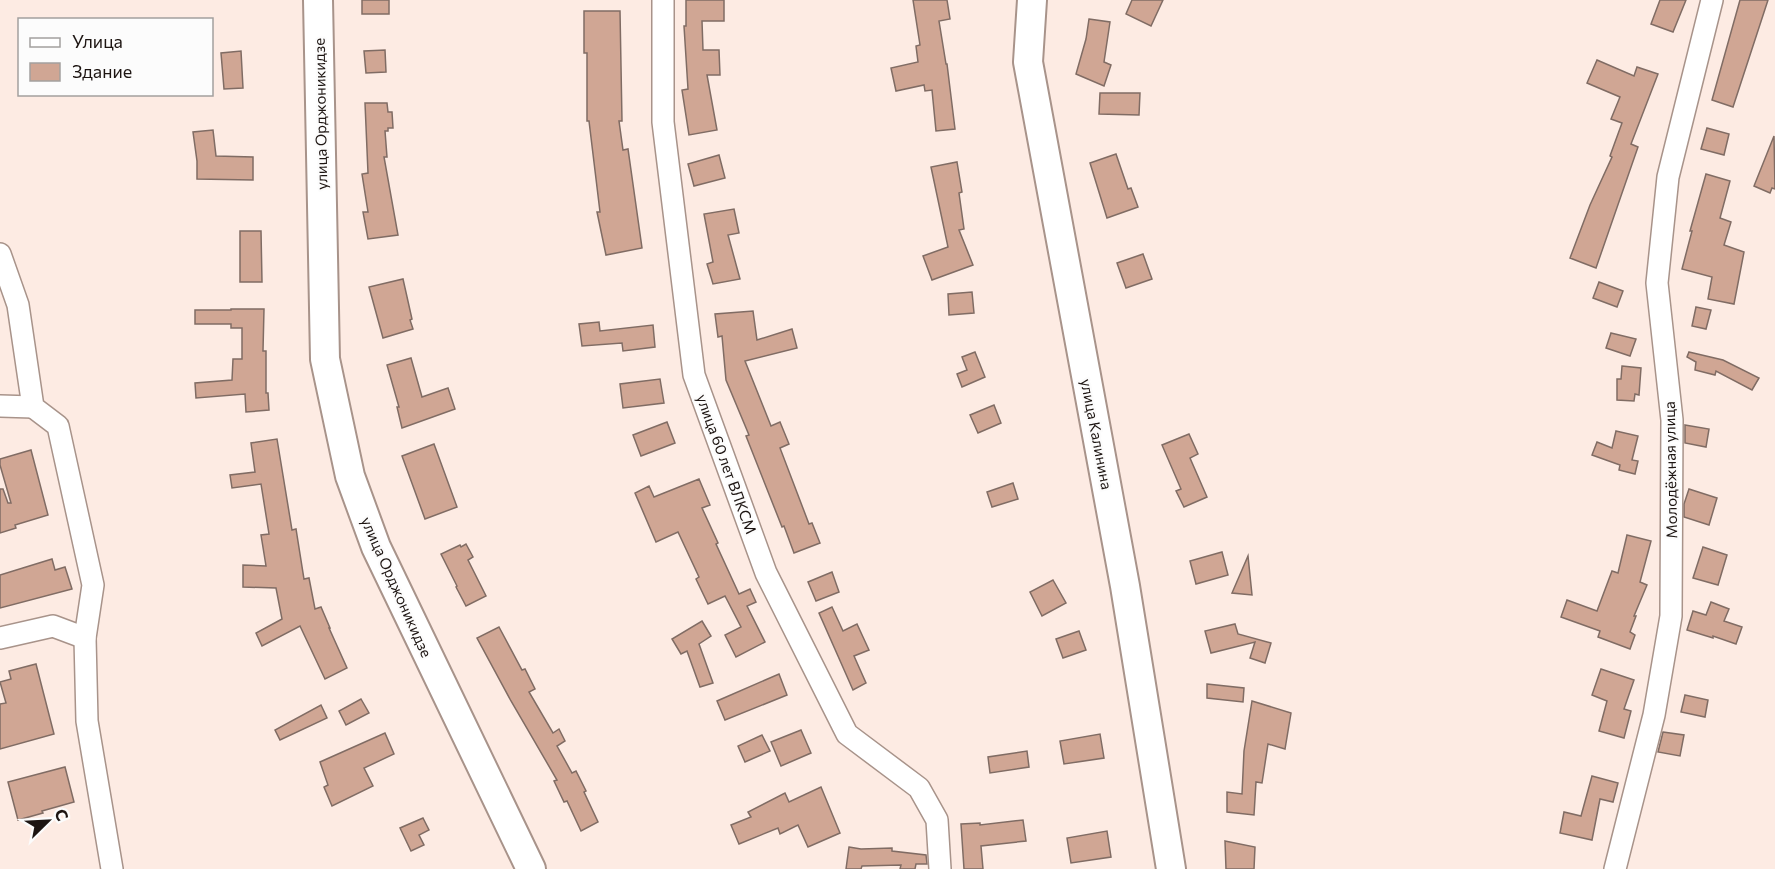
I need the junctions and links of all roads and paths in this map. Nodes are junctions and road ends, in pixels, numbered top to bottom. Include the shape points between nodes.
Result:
1 (318, 0) edge
2 (663, 0) edge
3 (1032, 0) edge
4 (1712, 0) edge
5 (0, 254) edge
6 (0, 406) edge
7 (33, 407) junction
8 (0, 638) edge
9 (85, 638) junction
10 (112, 869) edge
11 (531, 869) edge
12 (940, 869) edge
13 (1171, 869) edge
14 (1615, 869) edge

1 - 11 main road, улица Орджоникидзе via 325,359 350,476 376,547
2 - 12 street, улица 60 лет ВЛКСМ via 663,122 694,375 766,573 847,734 919,788 937,820
3 - 13 main road, улица Калинина via 1028,62 1125,586
4 - 14 street, Молодёжная улица via 1668,177 1657,283 1672,420 1671,616 1654,715
5 - 7 street via 18,305
6 - 7 street
7 - 9 street via 58,426 61,438 93,585
8 - 9 street via 53,626
9 - 10 street via 87,721

